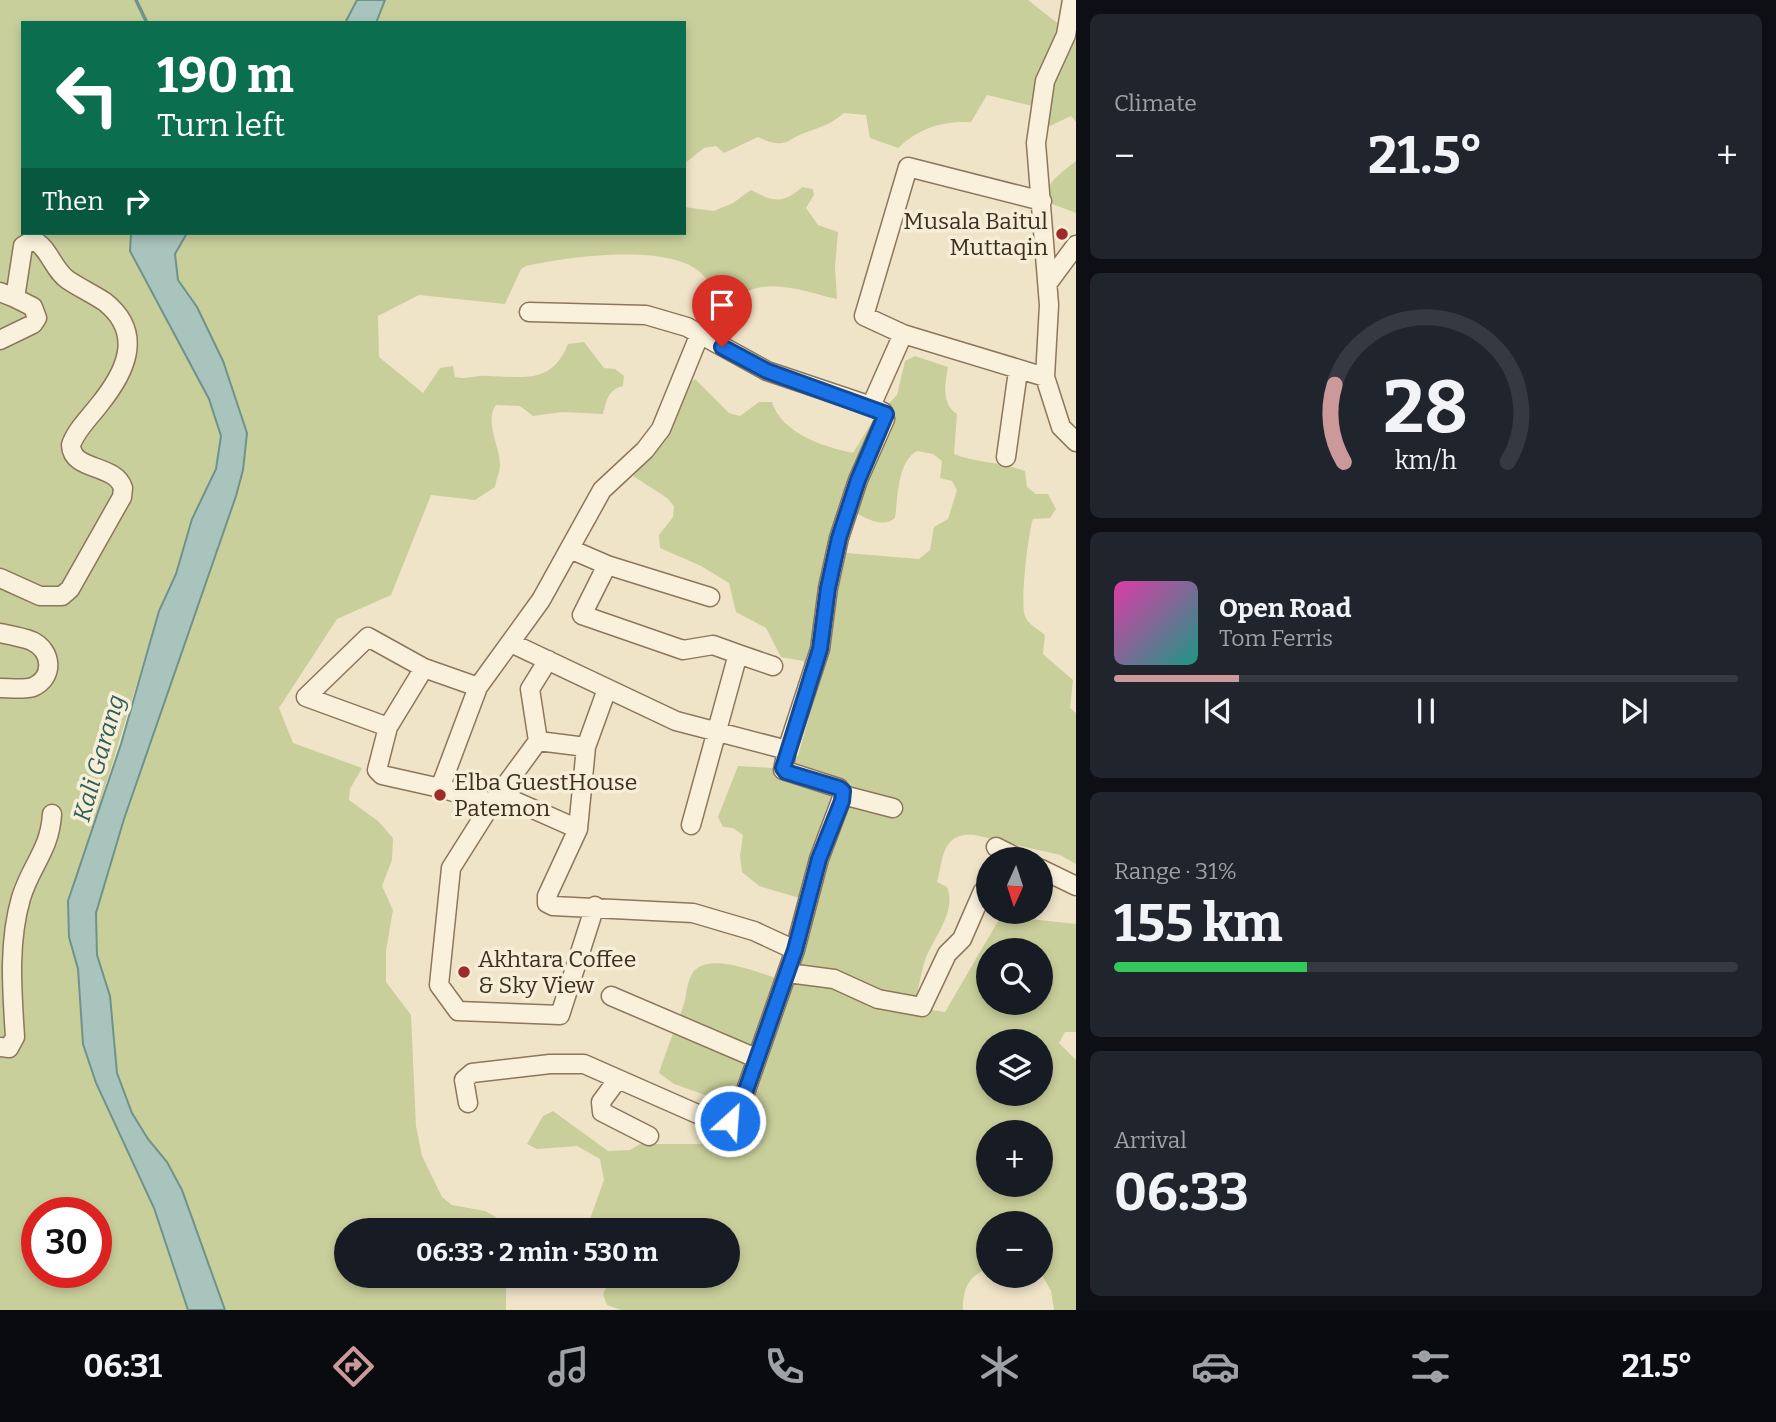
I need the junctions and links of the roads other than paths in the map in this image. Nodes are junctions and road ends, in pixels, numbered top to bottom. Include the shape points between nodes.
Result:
1 (1072, 0) edge
2 (1042, 201) junction
3 (1076, 245) edge
4 (1048, 283) junction
5 (7, 295) edge
6 (529, 312) dead end
7 (903, 334) junction
8 (699, 336) junction
9 (0, 340) edge
10 (1018, 371) junction
11 (1045, 377) junction
12 (871, 406) junction
13 (1076, 442) edge
14 (1006, 457) dead end
15 (570, 549) junction
16 (607, 565) junction
17 (0, 578) edge
18 (710, 597) dead end
19 (0, 633) edge
20 (511, 643) junction
21 (738, 654) junction
22 (548, 660) junction
23 (773, 666) dead end
24 (424, 668) junction
25 (478, 687) junction
26 (0, 688) edge
27 (607, 689) junction
28 (388, 727) junction
29 (717, 732) junction
30 (538, 741) junction
31 (586, 747) junction
32 (787, 750) junction
33 (440, 788) junction
34 (843, 795) junction
35 (495, 798) junction
36 (893, 808) dead end
37 (52, 814) dead end
38 (691, 825) dead end
39 (578, 829) junction
40 (1054, 875) edge
41 (1076, 886) edge
42 (595, 906) junction
43 (976, 907) edge
44 (795, 950) junction
45 (788, 973) junction
46 (611, 996) dead end
47 (0, 1047) edge
48 (755, 1058) junction
49 (618, 1079) junction
50 (468, 1104) dead end
51 (649, 1136) dead end

1 - 2 street via 1066,34 1045,80 1038,115 1036,151
2 - 4 street
2 - 7 street via 908,167 863,316
3 - 4 street
4 - 11 street
5 - 9 street via 33,307 37,318
5 - 17 street via 23,246 33,240 39,243 59,273 118,315 126,333 127,357 119,380 71,444 77,460 115,476 123,488 70,589 62,596 40,596
6 - 8 street via 646,315 687,327
7 - 10 street
7 - 12 street
8 - 12 street via 767,371
8 - 15 street via 661,429 602,490
10 - 11 street
10 - 14 street
11 - 13 street via 1061,427
12 - 32 street via 883,412 885,419 839,538 820,649
15 - 16 street
15 - 20 street
16 - 18 street
16 - 21 street via 582,615 683,650 713,645
19 - 26 street via 34,642 50,667 44,680 30,688
20 - 22 street
20 - 25 street
21 - 23 street
21 - 29 street
22 - 27 street
22 - 30 street via 530,690
24 - 25 street
24 - 28 street
24 - 28 street via 368,637 306,697
25 - 33 street
27 - 29 street via 676,722
27 - 31 street
28 - 33 street via 377,770
29 - 32 street
29 - 38 street
30 - 31 street
30 - 35 street
31 - 39 street
32 - 34 street via 783,770 839,788
33 - 35 street
34 - 36 street
34 - 44 street via 819,859
35 - 39 street
35 - 42 street via 451,868 439,985 458,1011 560,1015
37 - 47 street via 51,837 29,875 11,942 15,1037 9,1048
39 - 42 street via 547,903
40 - 41 street
42 - 44 street via 708,916
43 - 45 street via 922,1007 878,999 834,979
44 - 45 street
45 - 48 street
46 - 48 street
48 - 49 street via 738,1113 730,1121 718,1123
49 - 50 street via 584,1064 472,1073 464,1080
49 - 51 street via 601,1102 601,1112

